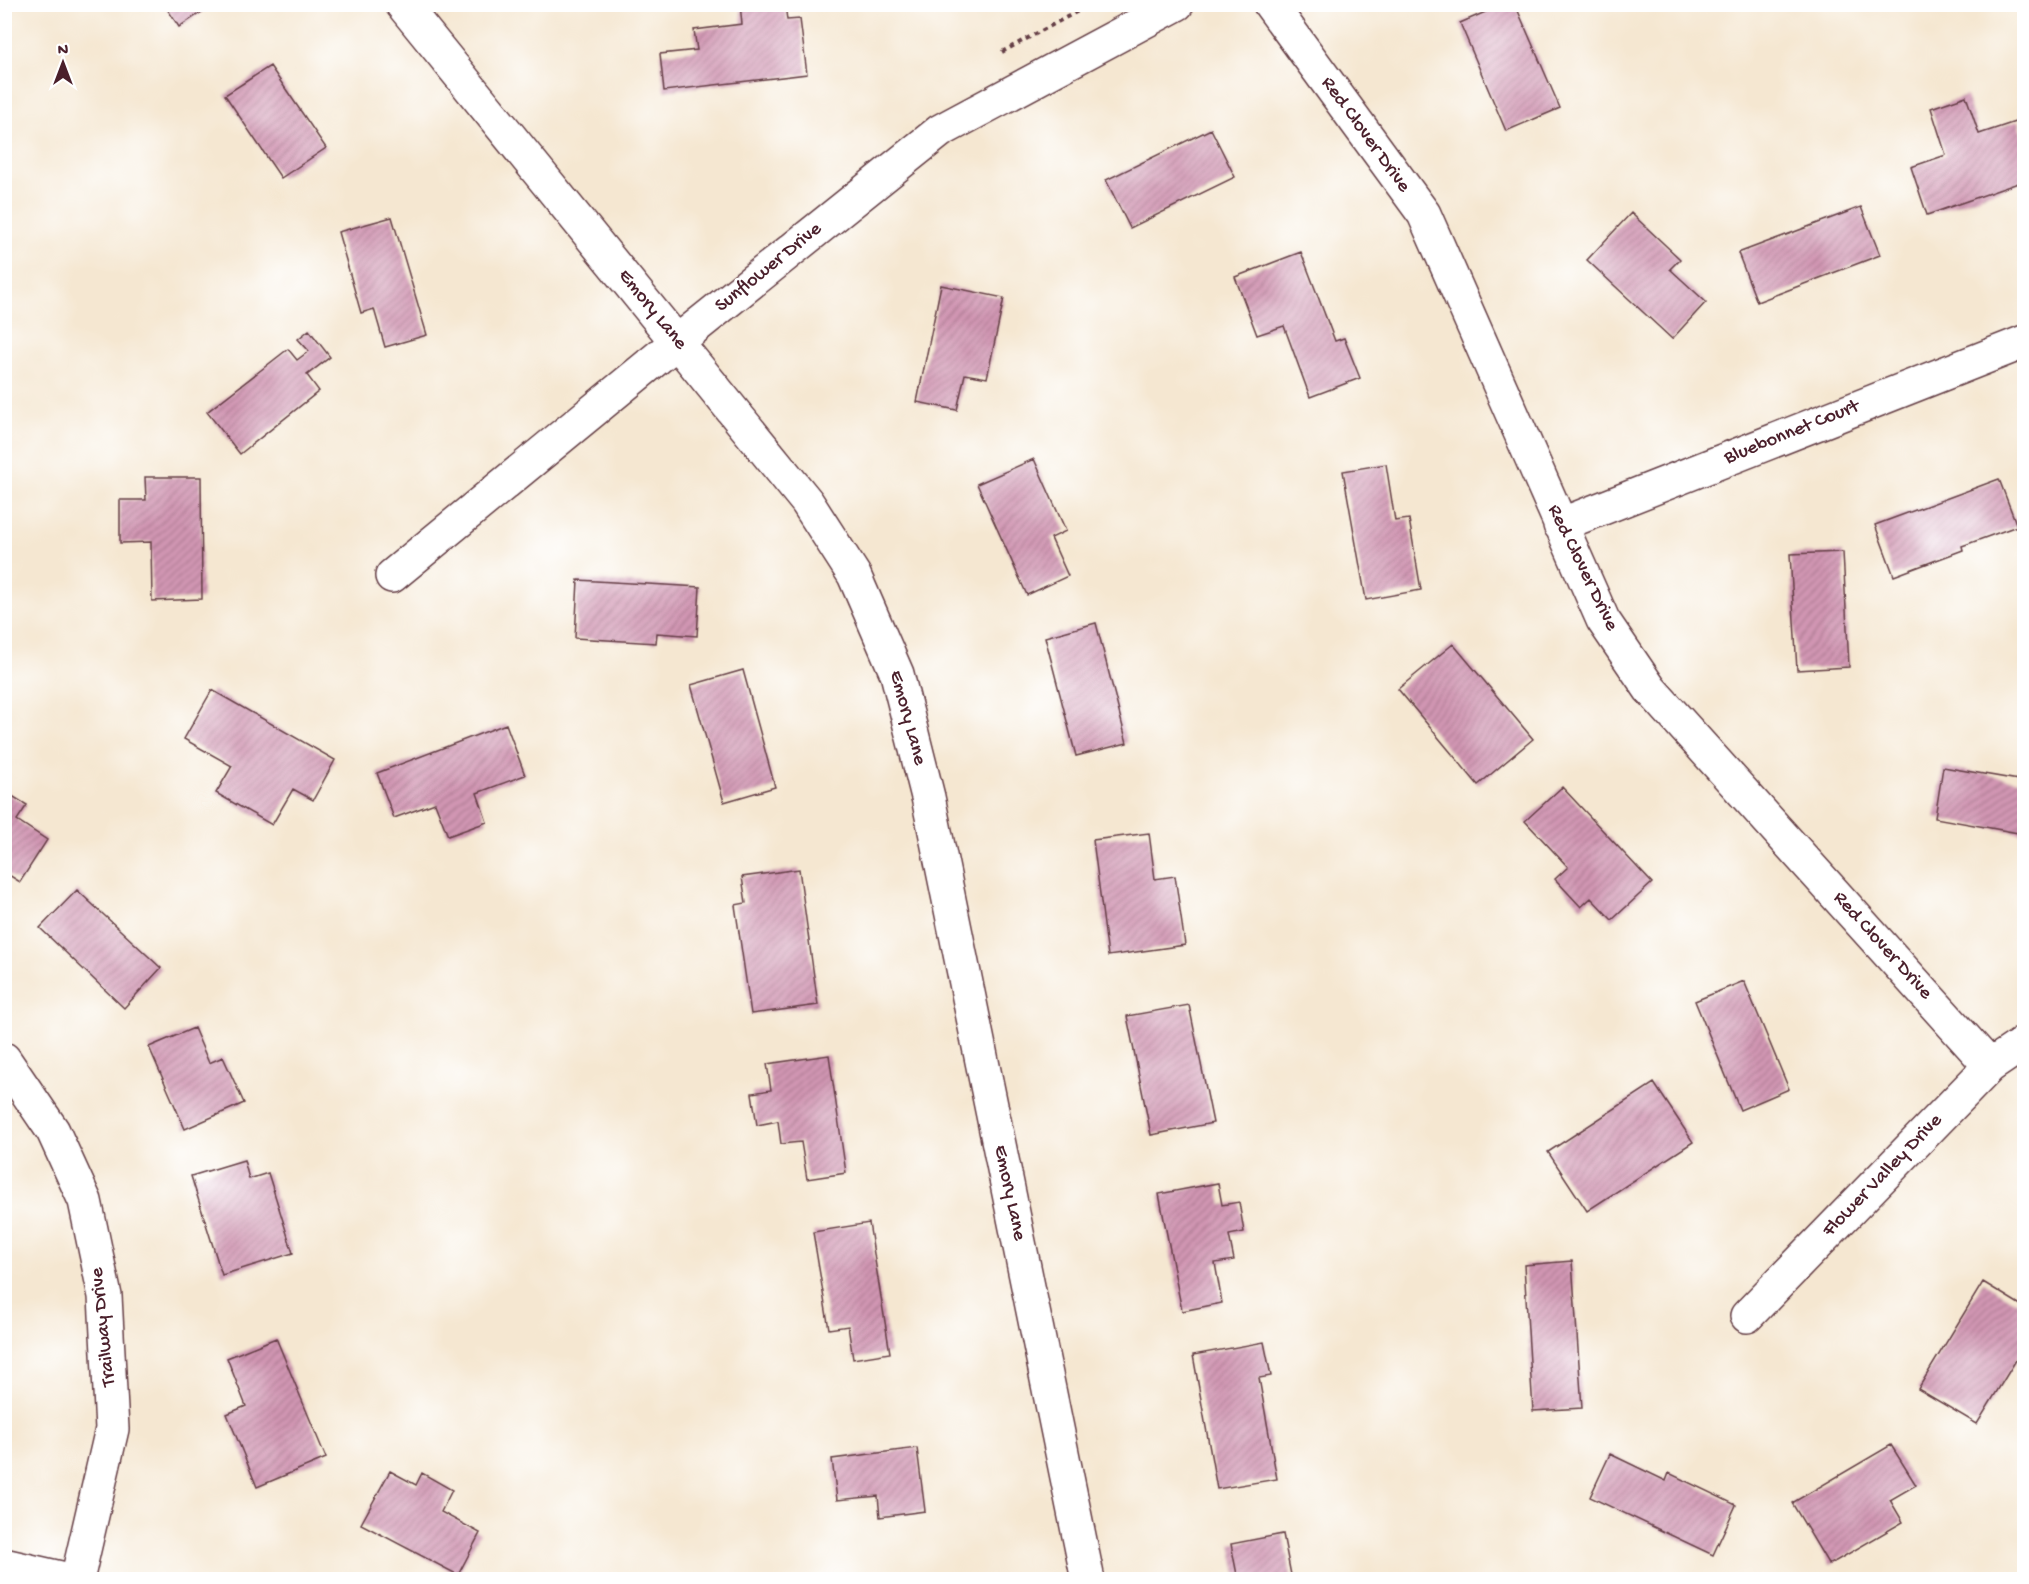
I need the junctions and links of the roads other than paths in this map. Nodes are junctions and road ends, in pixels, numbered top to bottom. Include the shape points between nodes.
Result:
1 (402, 4) edge
2 (1177, 4) edge
3 (1270, 4) edge
4 (678, 341) junction
5 (2025, 342) edge
6 (1560, 525) junction
7 (392, 576) dead end
8 (2025, 1043) edge
9 (4, 1059) edge
10 (1990, 1066) junction
11 (1747, 1316) dead end
12 (4, 1565) edge
13 (70, 1580) edge
14 (77, 1580) edge
15 (1088, 1580) edge

1 - 4 street, Emory Lane
2 - 4 street, Sunflower Drive via 940,131
3 - 6 street, Red Clover Drive via 1424,214
4 - 7 street, Sunflower Drive
4 - 15 street, Emory Lane via 807,502 854,574 897,674 928,797
5 - 6 street, Bluebonnet Court
6 - 10 street, Red Clover Drive via 1603,620 1650,689
8 - 10 street, Flower Valley Drive
9 - 14 street, Trailway Drive via 53,1131 85,1201 105,1296 112,1429
10 - 11 street, Flower Valley Drive
12 - 13 street

